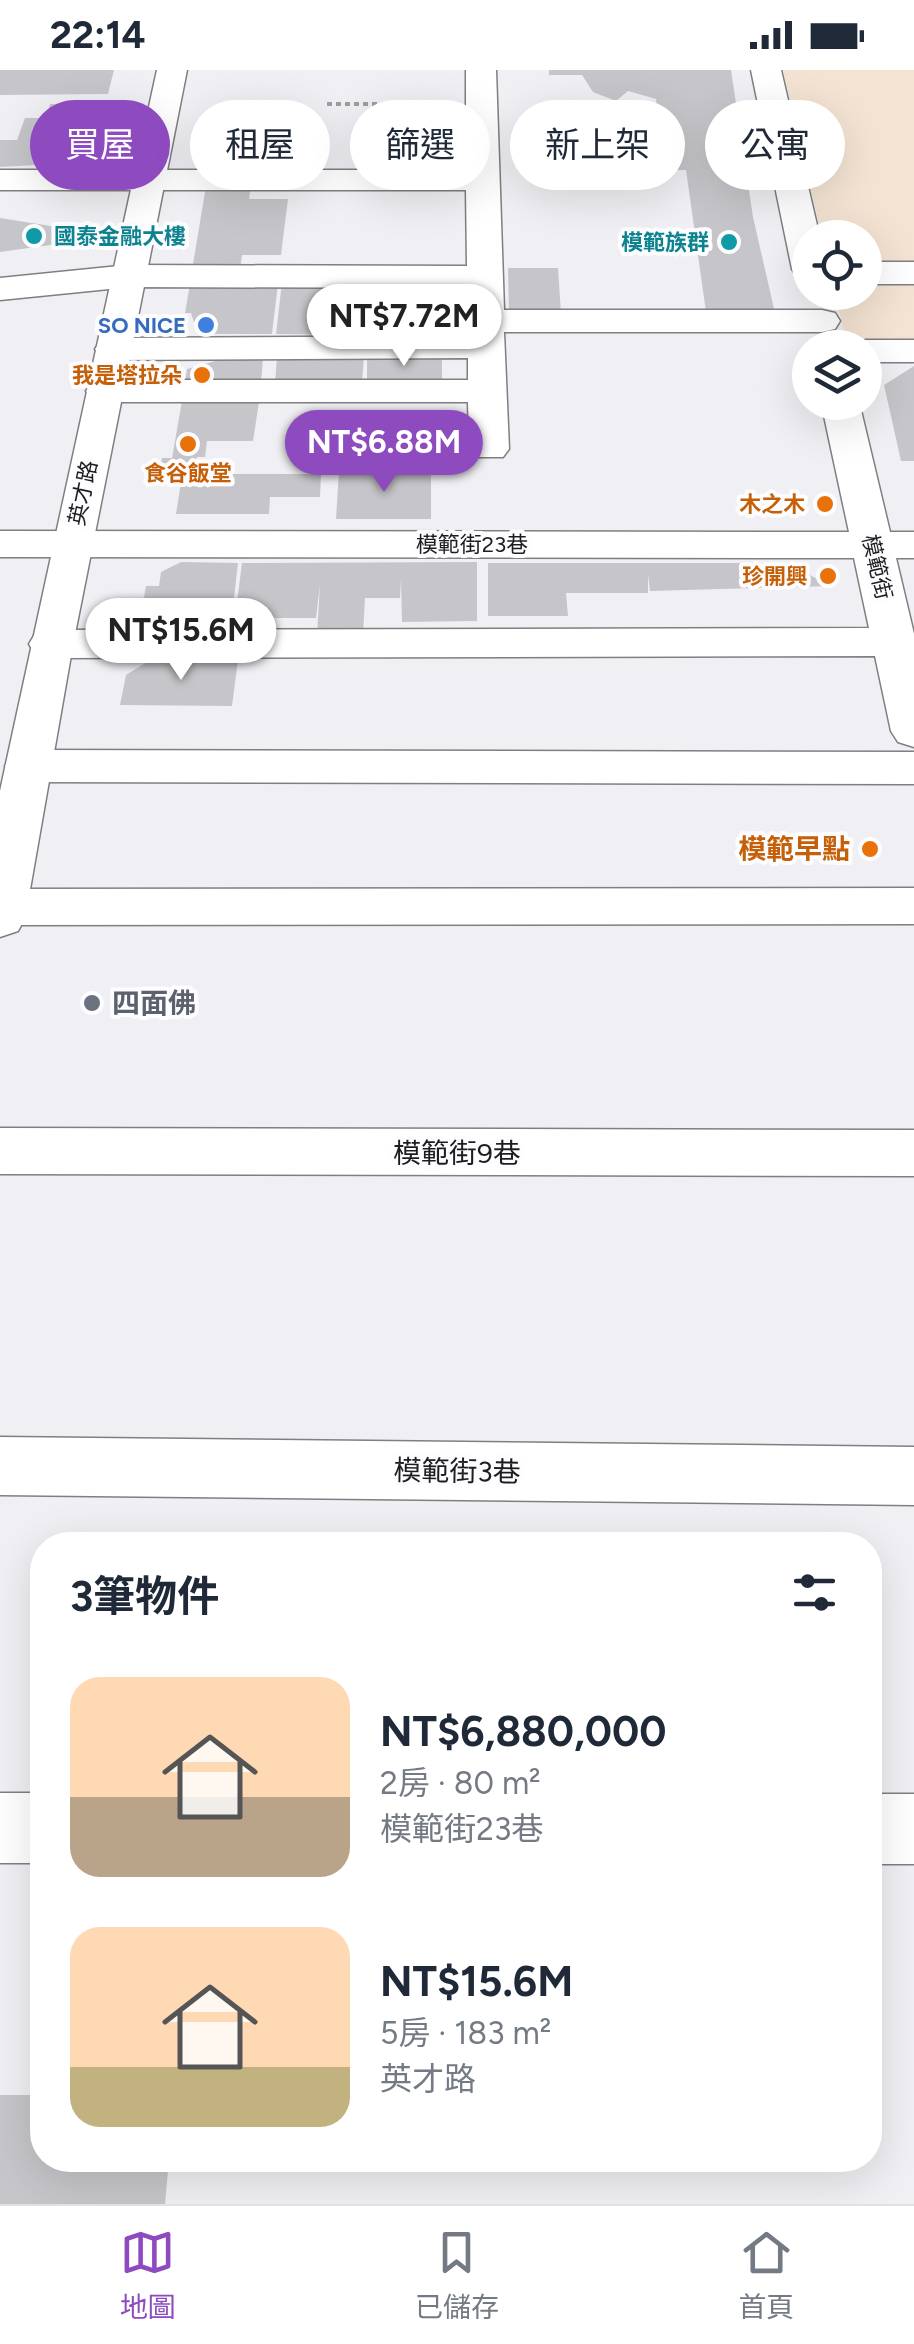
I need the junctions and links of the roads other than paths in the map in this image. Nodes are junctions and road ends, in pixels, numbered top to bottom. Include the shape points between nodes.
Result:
1 (172, 70) edge
2 (766, 70) edge
3 (166, 100) edge
4 (0, 180) edge
5 (30, 180) edge
6 (170, 180) edge
7 (350, 180) edge
8 (147, 190) edge
9 (483, 190) edge
10 (799, 220) edge
11 (882, 273) edge
12 (914, 273) edge
13 (129, 276) junction
14 (485, 278) junction
15 (0, 288) edge
16 (822, 320) edge
17 (486, 334) junction
18 (114, 348) junction
19 (882, 351) edge
20 (914, 351) edge
21 (105, 391) junction
22 (488, 391) junction
23 (844, 420) edge
24 (488, 449) dead end
25 (0, 544) edge
26 (73, 544) junction
27 (872, 545) junction
28 (914, 545) edge
29 (894, 642) junction
30 (51, 644) junction
31 (913, 722) edge
32 (28, 766) junction
33 (914, 768) edge
34 (914, 906) edge
35 (1, 912) edge
36 (0, 1151) edge
37 (914, 1154) edge
38 (0, 1466) edge
39 (914, 1476) edge
40 (0, 1828) edge
41 (30, 1828) edge
42 (882, 1829) edge
43 (914, 1829) edge

1 - 3 street, 英才路
2 - 10 street
4 - 5 street
6 - 7 street
8 - 13 street, 英才路
9 - 14 street
11 - 12 street
13 - 14 street
13 - 15 street
13 - 18 street, 英才路
14 - 17 street
16 - 17 street
17 - 18 street
17 - 22 street
18 - 21 street, 英才路
19 - 20 street
21 - 22 street
21 - 26 street, 英才路
22 - 24 street
23 - 27 street, 模範街
25 - 26 street, 模範街23巷
26 - 27 street, 模範街23巷
26 - 30 street, 英才路
27 - 28 street, 模範街23巷
27 - 29 street, 模範街
29 - 30 street
29 - 31 street, 模範街
30 - 32 street, 英才路
32 - 33 street
32 - 35 street, 英才路
34 - 35 street
36 - 37 street, 模範街9巷
38 - 39 street, 模範街3巷
40 - 41 street
42 - 43 street

